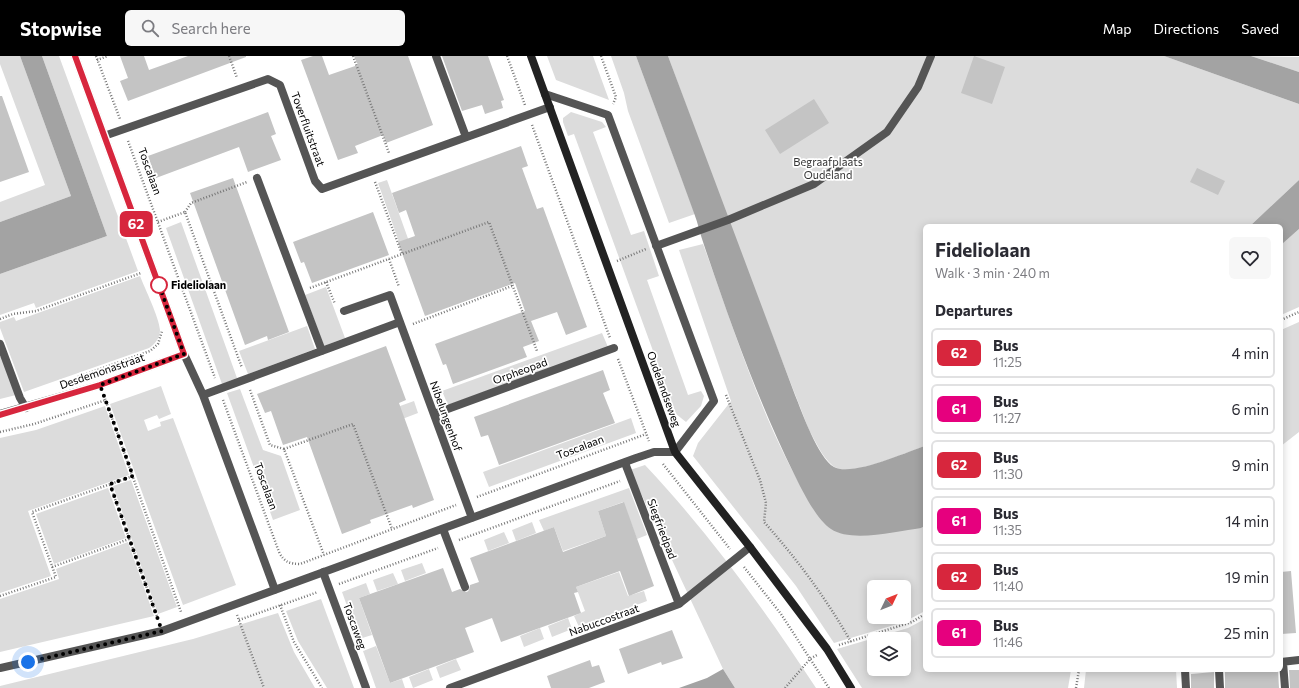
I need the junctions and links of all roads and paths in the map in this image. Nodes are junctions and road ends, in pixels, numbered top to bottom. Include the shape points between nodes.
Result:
1 (75, 56) edge
2 (96, 56) edge
3 (108, 56) edge
4 (229, 56) edge
5 (353, 56) edge
6 (436, 56) edge
7 (507, 56) edge
8 (531, 56) edge
9 (601, 56) edge
10 (932, 56) edge
11 (97, 60) junction
12 (241, 89) junction
13 (545, 94) junction
14 (550, 107) junction
15 (529, 114) junction
16 (608, 115) junction
17 (124, 130) junction
18 (104, 136) junction
19 (466, 137) junction
20 (393, 164) junction
21 (371, 172) junction
22 (257, 178) joint
23 (185, 212) dead end
24 (656, 246) junction
25 (402, 254) junction
26 (138, 265) dead end
27 (606, 265) junction
28 (141, 273) junction
29 (144, 280) dead end
30 (512, 286) junction
31 (298, 288) junction
32 (344, 311) dead end
33 (1299, 312) edge
34 (0, 319) edge
35 (1283, 319) edge
36 (400, 322) junction
37 (413, 324) dead end
38 (161, 327) dead end
39 (0, 344) edge
40 (614, 348) junction
41 (322, 351) junction
42 (537, 351) dead end
43 (184, 354) junction
44 (71, 380) dead end
45 (100, 385) junction
46 (724, 388) dead end
47 (219, 389) junction
48 (203, 395) junction
49 (106, 400) junction
50 (26, 408) junction
51 (0, 414) edge
52 (434, 414) junction
53 (0, 432) edge
54 (646, 434) junction
55 (284, 449) dead end
56 (654, 452) junction
57 (675, 452) junction
58 (625, 463) junction
59 (133, 476) junction
60 (630, 478) junction
61 (110, 484) junction
62 (466, 501) junction
63 (472, 518) junction
64 (443, 528) junction
65 (392, 529) junction
66 (129, 539) junction
67 (449, 544) junction
68 (750, 546) junction
69 (52, 567) junction
70 (323, 572) junction
71 (465, 587) dead end
72 (329, 588) junction
73 (275, 590) junction
74 (0, 596) edge
75 (679, 604) junction
76 (233, 605) junction
77 (280, 605) junction
78 (923, 615) edge
79 (239, 620) junction
80 (186, 623) junction
81 (162, 631) junction
82 (851, 642) junction
83 (827, 649) junction
84 (1299, 660) edge
85 (1283, 662) edge
86 (0, 668) edge
87 (1283, 671) edge
88 (1079, 672) edge
89 (1185, 672) edge
90 (1219, 672) edge
91 (264, 688) edge
92 (322, 688) edge
93 (366, 688) edge
94 (450, 688) edge
95 (785, 688) edge
96 (851, 688) edge
97 (1076, 688) edge
98 (1186, 688) edge
99 (1220, 688) edge
100 (1285, 688) edge

1 - 18 street
2 - 11 path, Toscalaan
3 - 11 path
4 - 12 path
5 - 20 path
6 - 19 street
7 - 15 path
8 - 13 street, Oudelandseweg
9 - 16 path via 616,97
10 - 24 street via 918,87 887,132 814,184 728,220
11 - 17 path, Toscalaan
12 - 17 street, Toverfluitstraat
12 - 21 street, Toverfluitstraat via 268,78 280,85 315,180 322,188
13 - 14 street, Oudelandseweg
13 - 16 street
14 - 15 street, Toverfluitstraat
14 - 27 street, Oudelandseweg
15 - 19 street, Toverfluitstraat
15 - 40 path
16 - 24 street
17 - 18 street, Toverfluitstraat
17 - 47 path, Toscalaan
18 - 43 street
19 - 20 street, Toverfluitstraat
20 - 21 street, Toverfluitstraat
21 - 25 path
22 - 23 path via 190,203
22 - 31 street
24 - 27 path
24 - 57 street via 714,401
25 - 30 path via 489,222
25 - 31 path
26 - 28 path
27 - 57 street, Oudelandseweg
28 - 29 path
28 - 34 path via 36,311 13,314
30 - 37 path
30 - 42 path
31 - 41 street
32 - 36 street, Nibelungenhof via 390,295
33 - 35 path
36 - 41 street
36 - 52 street, Nibelungenhof
38 - 44 path via 160,340 150,351
39 - 50 street
40 - 52 street, Orpheopad
40 - 54 path
41 - 47 street
43 - 45 street, Desdemonastraat
43 - 48 street
45 - 49 path
45 - 50 street, Desdemonastraat
46 - 82 path via 760,480 766,503 764,522 805,571 838,618
47 - 48 street
47 - 65 path, Toscalaan via 279,552 287,562 300,564
48 - 73 street
49 - 53 path via 34,424
49 - 59 path
50 - 51 street, Desdemonastraat
52 - 62 street, Nibelungenhof
54 - 56 path
54 - 62 path, Toscalaan
55 - 65 path via 353,424
56 - 57 street
56 - 58 street
57 - 68 street, Oudelandseweg
58 - 60 street, Siegfriedpad
58 - 63 street
59 - 61 path
59 - 80 path
60 - 67 path
60 - 75 street, Siegfriedpad
61 - 66 path
61 - 69 path via 32,512
62 - 63 street, Nibelungenhof
62 - 65 path, Toscalaan
63 - 64 street
64 - 67 street
64 - 70 street
66 - 69 path
66 - 81 path
67 - 71 street
67 - 72 path
68 - 75 street, Nabuccostraat
68 - 83 street, Oudelandseweg
69 - 74 path via 56,577
70 - 72 street, Toscaweg
70 - 73 street
72 - 77 path
72 - 93 street, Toscaweg
73 - 76 street
73 - 77 path
75 - 94 street, Nabuccostraat
76 - 79 path
76 - 80 street
77 - 79 path
77 - 92 path via 294,642
78 - 82 path via 912,622
79 - 91 path
80 - 81 street
81 - 86 street
82 - 83 path
83 - 95 path via 810,659
83 - 96 street, Oudelandseweg
84 - 85 street
87 - 100 street
88 - 97 path
89 - 98 street
90 - 99 street

